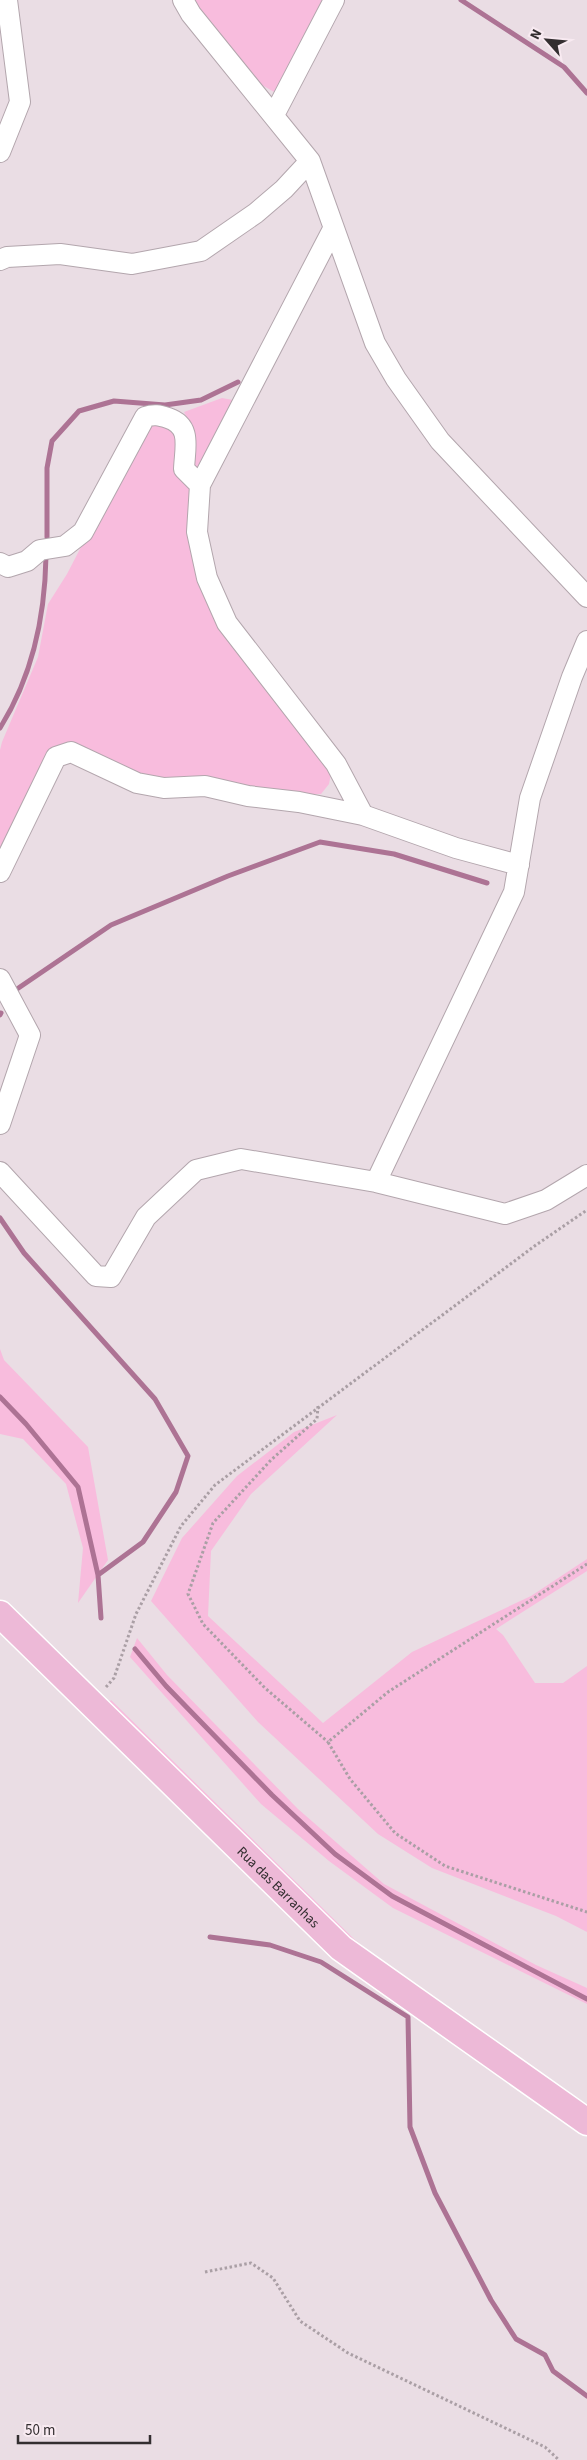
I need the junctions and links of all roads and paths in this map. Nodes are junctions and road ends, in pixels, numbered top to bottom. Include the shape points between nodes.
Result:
1 (7, 0) edge
2 (183, 0) edge
3 (334, 0) edge
4 (0, 82) edge
5 (19, 92) junction
6 (274, 115) junction
7 (0, 152) edge
8 (310, 161) junction
9 (333, 229) junction
10 (0, 260) edge
11 (200, 485) junction
12 (0, 563) edge
13 (587, 597) edge
14 (587, 641) edge
15 (363, 815) junction
16 (519, 865) junction
17 (0, 872) edge
18 (0, 979) edge
19 (0, 1124) edge
20 (0, 1172) edge
21 (587, 1175) edge
22 (376, 1182) junction
23 (587, 1210) edge
24 (318, 1406) junction
25 (587, 1564) edge
26 (0, 1614) edge
27 (92, 1704) junction
28 (328, 1742) junction
29 (587, 1912) edge
30 (587, 2122) edge
31 (205, 2272) dead end
32 (559, 2460) edge

1 - 5 lane
2 - 6 lane
3 - 6 lane
4 - 5 lane
5 - 7 lane via 20,102
6 - 8 lane
8 - 9 lane
8 - 10 lane via 284,190 256,213 201,250 132,264 60,254
9 - 11 lane
9 - 13 lane via 375,343 396,379 440,441
11 - 12 lane via 184,469 185,430 178,421 155,414 145,417 83,532 65,546 40,550 27,561 8,567
11 - 15 lane via 197,532 207,578 227,623 336,764
14 - 16 lane via 530,798
15 - 16 lane via 456,848
15 - 17 lane via 206,786 164,788 137,783 71,752 56,757
16 - 22 lane via 514,892
18 - 19 lane via 30,1035
20 - 22 lane via 96,1276 111,1276 146,1217 196,1170 241,1159
21 - 22 lane via 546,1200 505,1214
23 - 24 path
24 - 27 path via 215,1485 181,1526 136,1614 114,1678
24 - 28 path via 317,1420 270,1460 213,1523 188,1594 203,1624 265,1688
25 - 28 path via 388,1692
26 - 27 main road, Rua das Barranhas
27 - 30 main road, Rua das Barranhas via 341,1948
28 - 29 path via 350,1780 395,1833 445,1866
31 - 32 path via 251,2263 273,2278 300,2321 348,2353 545,2447

